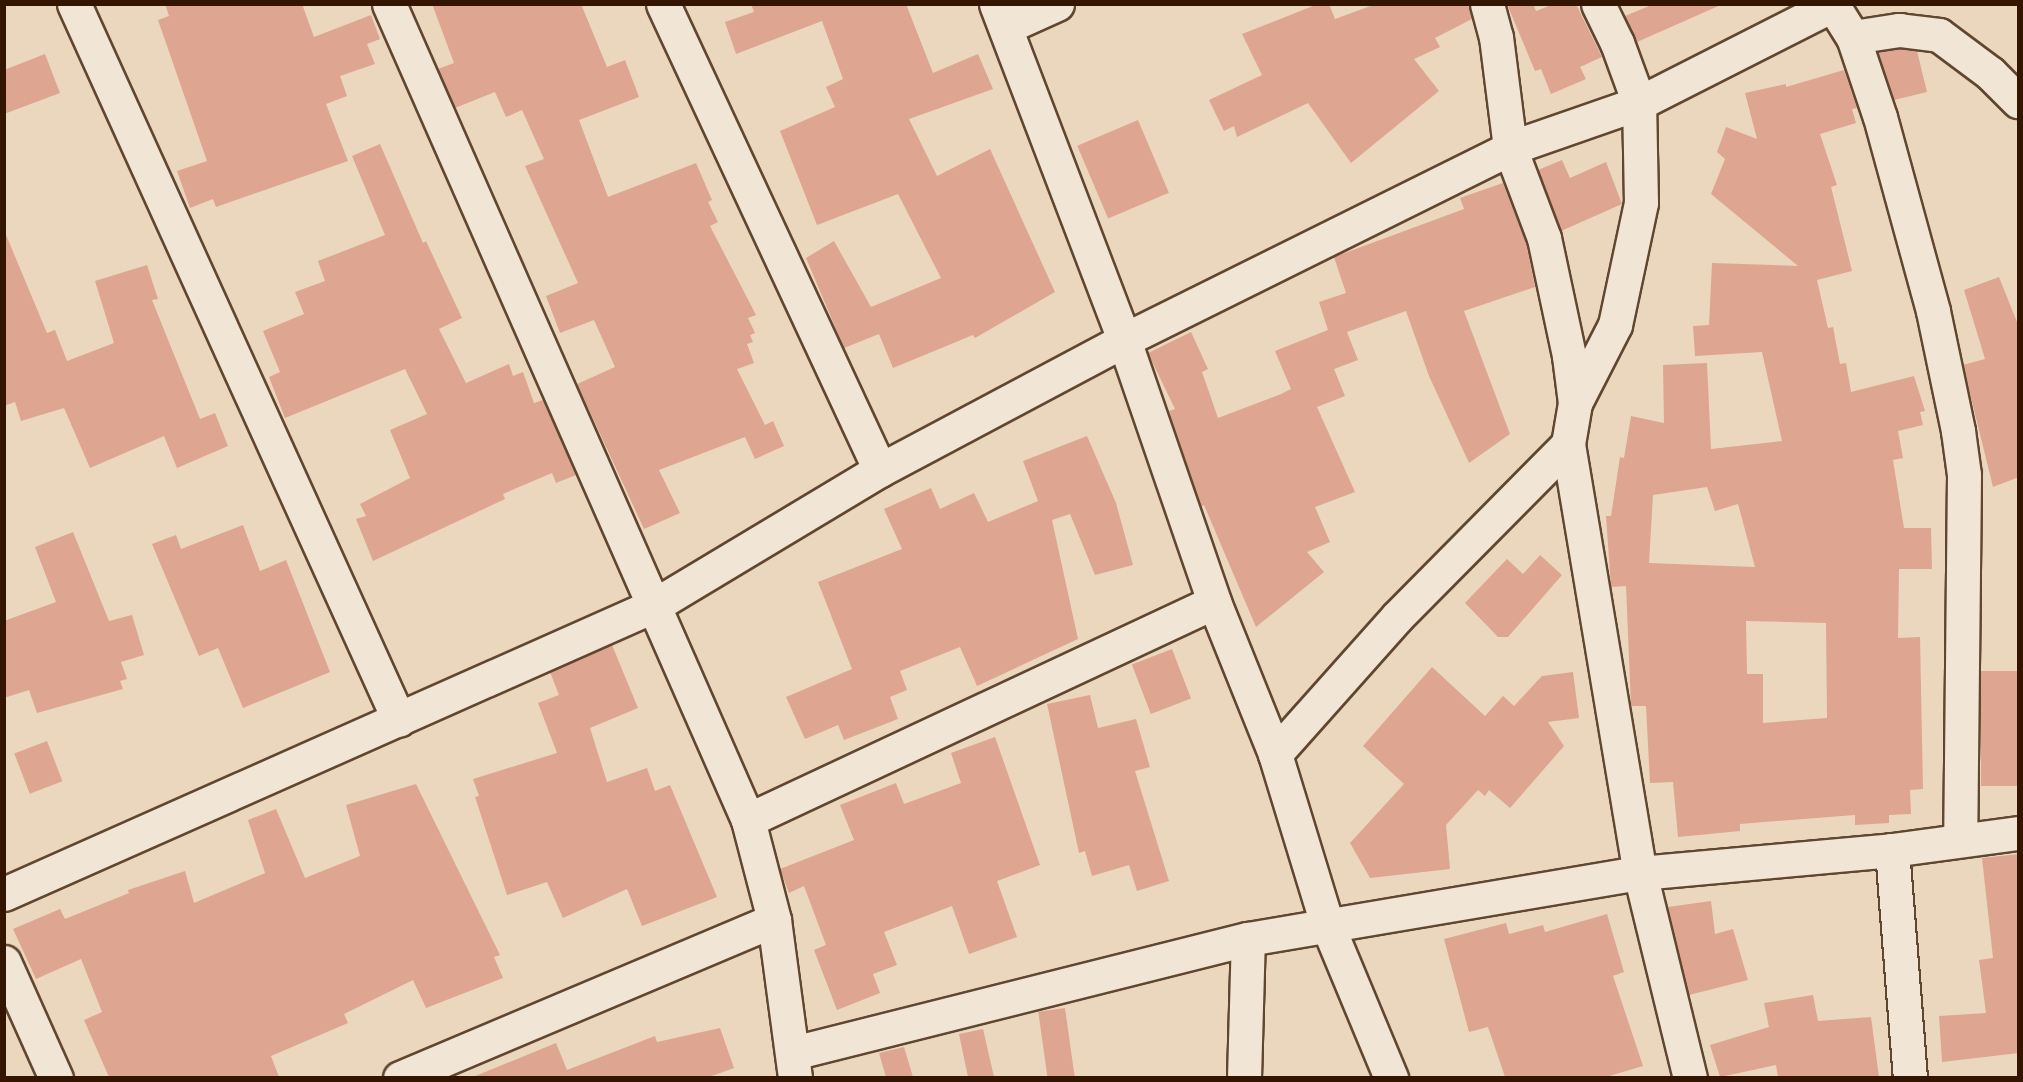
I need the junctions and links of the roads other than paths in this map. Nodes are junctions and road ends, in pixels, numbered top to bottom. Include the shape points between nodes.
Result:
1 (74, 4) edge
2 (389, 4) edge
3 (663, 4) edge
4 (1057, 4) edge
5 (1487, 4) edge
6 (1511, 4) edge
7 (1598, 4) edge
8 (1833, 5) edge
9 (1001, 16) edge
10 (1496, 37) junction
11 (1853, 37) junction
12 (2019, 101) edge
13 (1639, 103) junction
14 (1510, 148) junction
15 (1124, 340) junction
16 (1575, 403) junction
17 (1568, 444) junction
18 (880, 470) junction
19 (1214, 602) junction
20 (655, 604) junction
21 (399, 720) junction
22 (1275, 754) junction
23 (748, 820) junction
24 (2019, 833) edge
25 (1960, 840) junction
26 (1892, 850) junction
27 (1640, 873) junction
28 (7, 882) edge
29 (774, 920) junction
30 (1327, 924) junction
31 (1248, 939) junction
32 (4, 963) edge
33 (794, 1065) edge
34 (56, 1077) edge
35 (399, 1077) edge
36 (1244, 1077) edge
37 (1391, 1077) edge
38 (1690, 1077) edge
39 (1910, 1077) edge

1 - 21 street
2 - 20 street
3 - 18 street
4 - 9 street
5 - 10 street
6 - 10 street
7 - 13 street
8 - 11 street
8 - 13 street
9 - 15 street
10 - 14 street
11 - 12 street via 1899,30 1939,35 1983,67
11 - 25 street via 1880,117 1933,311 1949,379 1964,475
13 - 14 street
13 - 16 street via 1641,193 1636,240 1614,325
14 - 15 street
14 - 16 street via 1544,238
15 - 18 street
15 - 19 street
16 - 17 street
17 - 22 street via 1397,618
17 - 27 street
18 - 20 street
19 - 22 street
19 - 23 street
20 - 21 street
20 - 23 street
21 - 28 street
22 - 30 street
23 - 29 street
24 - 25 street
25 - 26 street
26 - 27 street
26 - 39 street
27 - 30 street
27 - 38 street
29 - 33 street
29 - 35 street
30 - 31 street
30 - 37 street
31 - 33 street
31 - 36 street
32 - 34 street

